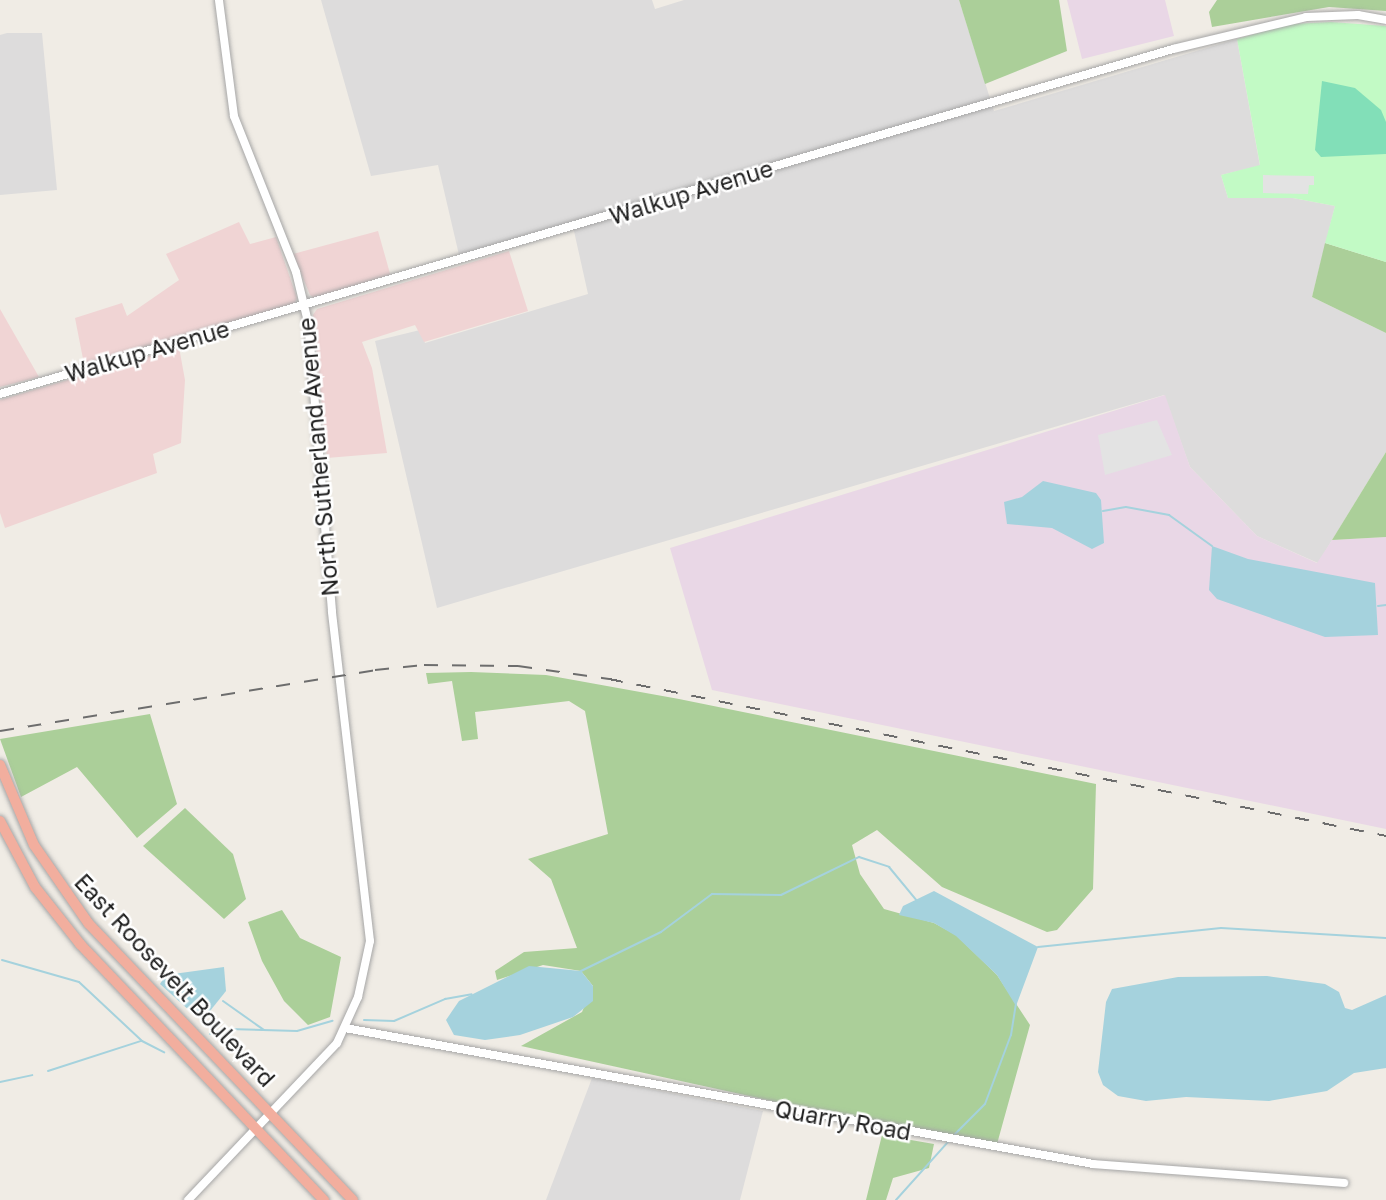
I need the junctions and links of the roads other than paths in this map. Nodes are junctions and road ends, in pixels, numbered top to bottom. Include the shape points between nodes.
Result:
1 (219, 0) edge
2 (1386, 20) edge
3 (305, 307) junction
4 (0, 394) edge
5 (0, 765) edge
6 (0, 821) edge
7 (345, 1027) junction
8 (270, 1114) junction
9 (255, 1128) junction
10 (1344, 1183) dead end
11 (188, 1200) edge
12 (324, 1200) edge
13 (353, 1200) edge

1 - 3 street, North Sutherland Avenue via 234,116 294,267
2 - 3 street, Walkup Avenue via 1337,16 1266,24
3 - 4 street, Walkup Avenue
3 - 7 street, North Sutherland Avenue via 339,676 370,941 364,975
5 - 8 highway, East Roosevelt Boulevard via 34,845 89,924
6 - 9 highway, East Roosevelt Boulevard via 35,887 80,944
7 - 8 street, North Sutherland Avenue via 316,1069
7 - 10 street, Quarry Road via 1093,1164 1283,1182
8 - 9 street, North Sutherland Avenue
8 - 13 highway, East Roosevelt Boulevard
9 - 11 street, North Sutherland Avenue
9 - 12 highway, East Roosevelt Boulevard

